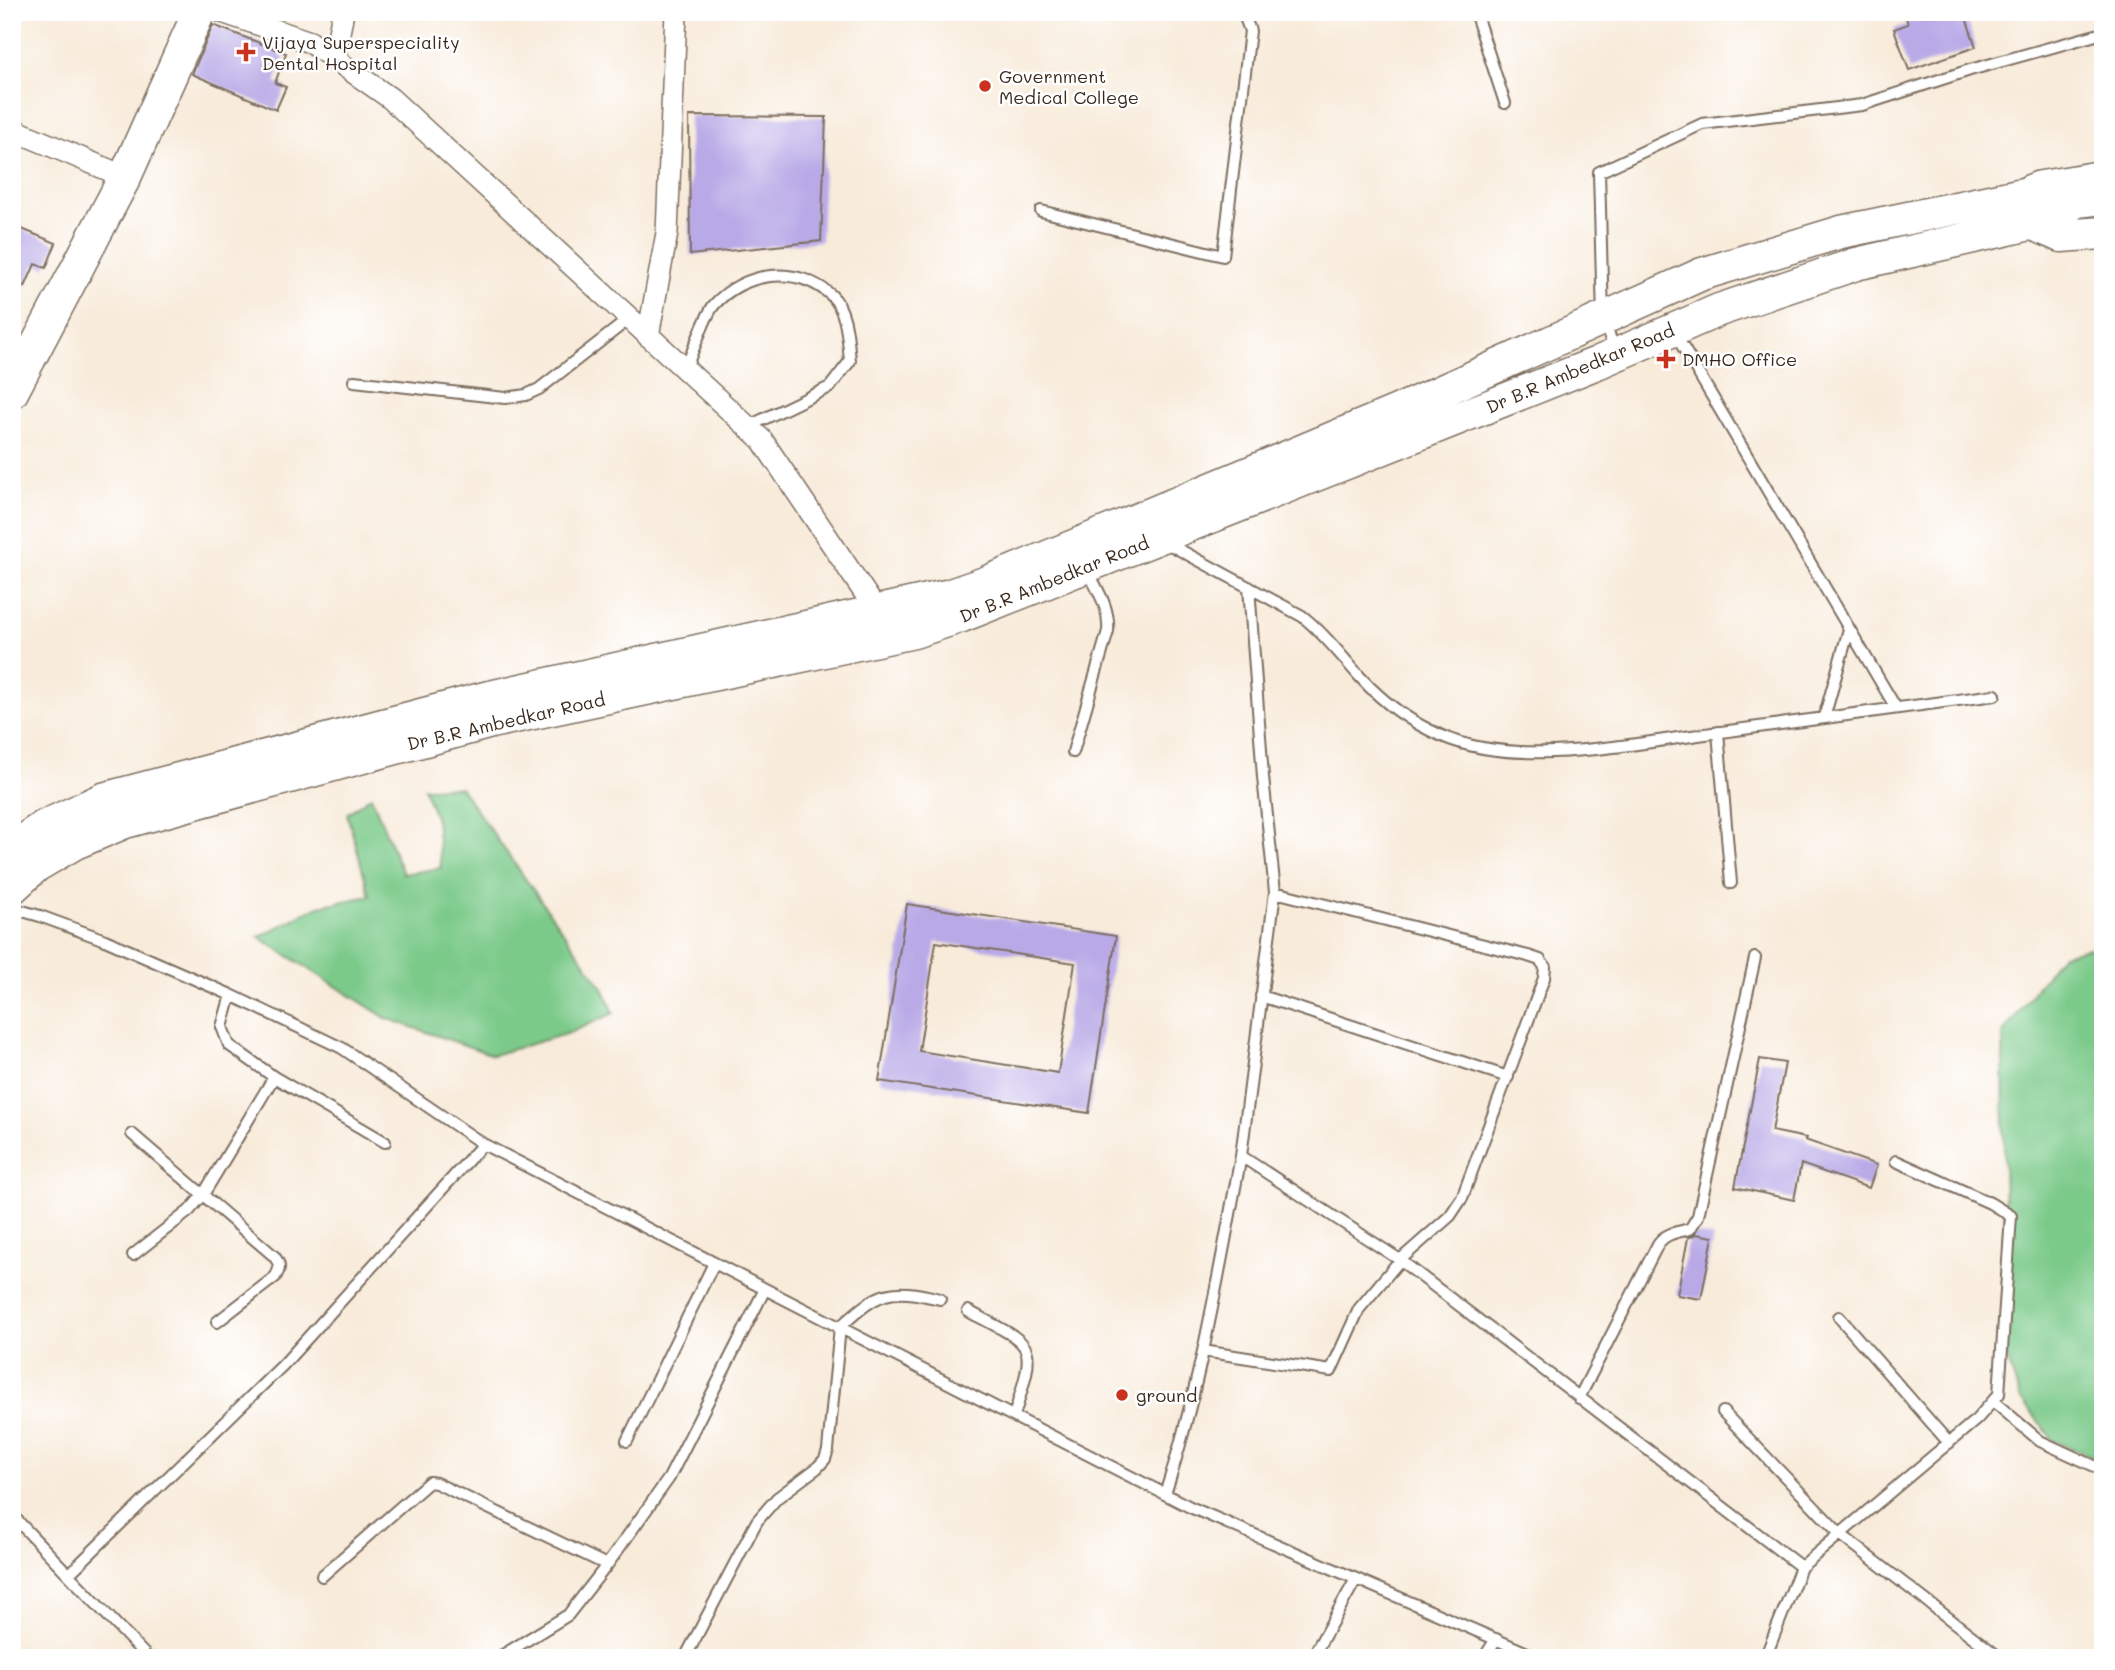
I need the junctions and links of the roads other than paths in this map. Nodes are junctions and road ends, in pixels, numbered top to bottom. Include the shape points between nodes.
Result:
1 (199, 12) edge
2 (222, 12) edge
3 (343, 12) edge
4 (676, 12) edge
5 (1243, 12) edge
6 (1475, 12) edge
7 (2103, 33) edge
8 (334, 59) junction
9 (1505, 103) dead end
10 (12, 129) edge
11 (125, 177) junction
12 (2094, 192) edge
13 (2028, 209) junction
14 (1041, 211) dead end
15 (2103, 233) edge
16 (1603, 317) junction
17 (629, 319) junction
18 (1672, 330) junction
19 (648, 336) junction
20 (1616, 354) junction
21 (685, 370) junction
22 (355, 381) dead end
23 (14, 383) edge
24 (747, 427) junction
25 (1150, 528) junction
26 (1085, 567) junction
27 (1249, 587) junction
28 (886, 624) junction
29 (1849, 629) junction
30 (1995, 695) dead end
31 (1896, 708) junction
32 (1824, 718) junction
33 (1718, 732) junction
34 (1073, 752) dead end
35 (80, 825) junction
36 (12, 848) edge
37 (1731, 883) dead end
38 (12, 888) edge
39 (1275, 891) junction
40 (12, 908) edge
41 (1755, 958) dead end
42 (232, 995) junction
43 (1261, 996) junction
44 (274, 1077) junction
45 (1508, 1077) junction
46 (132, 1134) dead end
47 (385, 1142) dead end
48 (483, 1144) junction
49 (1241, 1156) junction
50 (1896, 1161) dead end
51 (203, 1195) junction
52 (133, 1255) dead end
53 (1400, 1260) junction
54 (714, 1263) junction
55 (765, 1289) junction
56 (940, 1300) dead end
57 (968, 1311) dead end
58 (1839, 1317) dead end
59 (217, 1322) dead end
60 (839, 1327) junction
61 (1203, 1351) junction
62 (1579, 1398) junction
63 (1993, 1401) junction
64 (1723, 1412) dead end
65 (1014, 1416) junction
66 (627, 1441) dead end
67 (1949, 1443) junction
68 (2103, 1470) edge
69 (1165, 1494) junction
70 (12, 1514) edge
71 (1840, 1534) junction
72 (607, 1565) junction
73 (1801, 1567) junction
74 (69, 1574) junction
75 (322, 1576) dead end
76 (1356, 1578) junction
77 (1496, 1639) junction
78 (148, 1658) edge
79 (498, 1658) edge
80 (685, 1658) edge
81 (1312, 1658) edge
82 (1484, 1658) edge
83 (1539, 1658) edge
84 (1765, 1658) edge
85 (2000, 1658) edge

1 - 11 street
2 - 8 street via 310,42
3 - 8 street
4 - 19 street via 667,233
5 - 14 lane via 1250,30 1223,256
6 - 9 lane
7 - 16 lane via 1970,69 1863,105 1702,124 1599,172
8 - 17 street via 390,97
10 - 11 street
11 - 23 street
12 - 13 street, Dr B.R Ambedkar Road via 2046,192
13 - 15 street via 2061,236
13 - 16 street, Dr B.R Ambedkar Road via 1841,232 1702,274
13 - 18 street, Dr B.R Ambedkar Road via 1719,310
16 - 20 lane
16 - 25 street, Dr B.R Ambedkar Road
17 - 19 street
17 - 22 lane via 526,395 505,398
18 - 20 street, Dr B.R Ambedkar Road
18 - 29 lane
19 - 21 street
20 - 25 street, Dr B.R Ambedkar Road
21 - 24 street
21 - 24 lane via 712,307 738,284 772,275 798,276 832,295 848,326 850,361 830,387
24 - 28 street via 761,440
25 - 26 street, Dr B.R Ambedkar Road
25 - 27 lane
25 - 28 street, Dr B.R Ambedkar Road via 932,600
26 - 28 street, Dr B.R Ambedkar Road via 914,632
26 - 34 lane via 1109,618
27 - 33 lane via 1317,628 1381,698 1416,723 1474,747 1532,752 1599,748
27 - 39 lane
28 - 35 street, Dr B.R Ambedkar Road via 116,796
29 - 31 lane
29 - 32 lane
30 - 31 lane
31 - 32 lane
32 - 33 lane
33 - 37 lane
35 - 36 street, Dr B.R Ambedkar Road via 43,827
35 - 38 street, Dr B.R Ambedkar Road
39 - 43 lane
39 - 45 lane via 1540,960 1544,978
40 - 42 lane via 105,940
41 - 62 lane via 1698,1216 1690,1229 1662,1237
42 - 44 lane via 222,1027 229,1045
42 - 48 lane via 342,1048
43 - 45 lane
43 - 49 lane
44 - 47 lane
44 - 51 lane
45 - 53 lane via 1462,1198 1450,1216
46 - 51 lane
48 - 54 lane
48 - 74 lane via 284,1365
49 - 53 lane
49 - 61 lane
50 - 63 lane via 2011,1216 1999,1394
51 - 52 lane
51 - 59 lane via 279,1263 275,1277
53 - 61 lane via 1359,1309 1331,1371
53 - 62 lane
54 - 55 lane
54 - 66 lane
55 - 60 lane
55 - 72 lane via 669,1478
56 - 60 lane via 895,1292 876,1297
57 - 65 lane via 1026,1346 1029,1367
58 - 67 lane
60 - 65 lane
60 - 80 lane via 825,1459 776,1498 757,1521
61 - 69 lane via 1185,1433
62 - 73 lane
63 - 67 lane
63 - 68 lane via 2040,1441
64 - 71 lane
65 - 69 lane
67 - 71 lane
69 - 76 lane
70 - 74 lane
71 - 73 lane
71 - 85 lane
72 - 75 lane via 429,1482
72 - 79 lane via 568,1615
73 - 84 lane
74 - 78 lane
76 - 77 lane
76 - 81 lane
77 - 82 lane
77 - 83 lane

